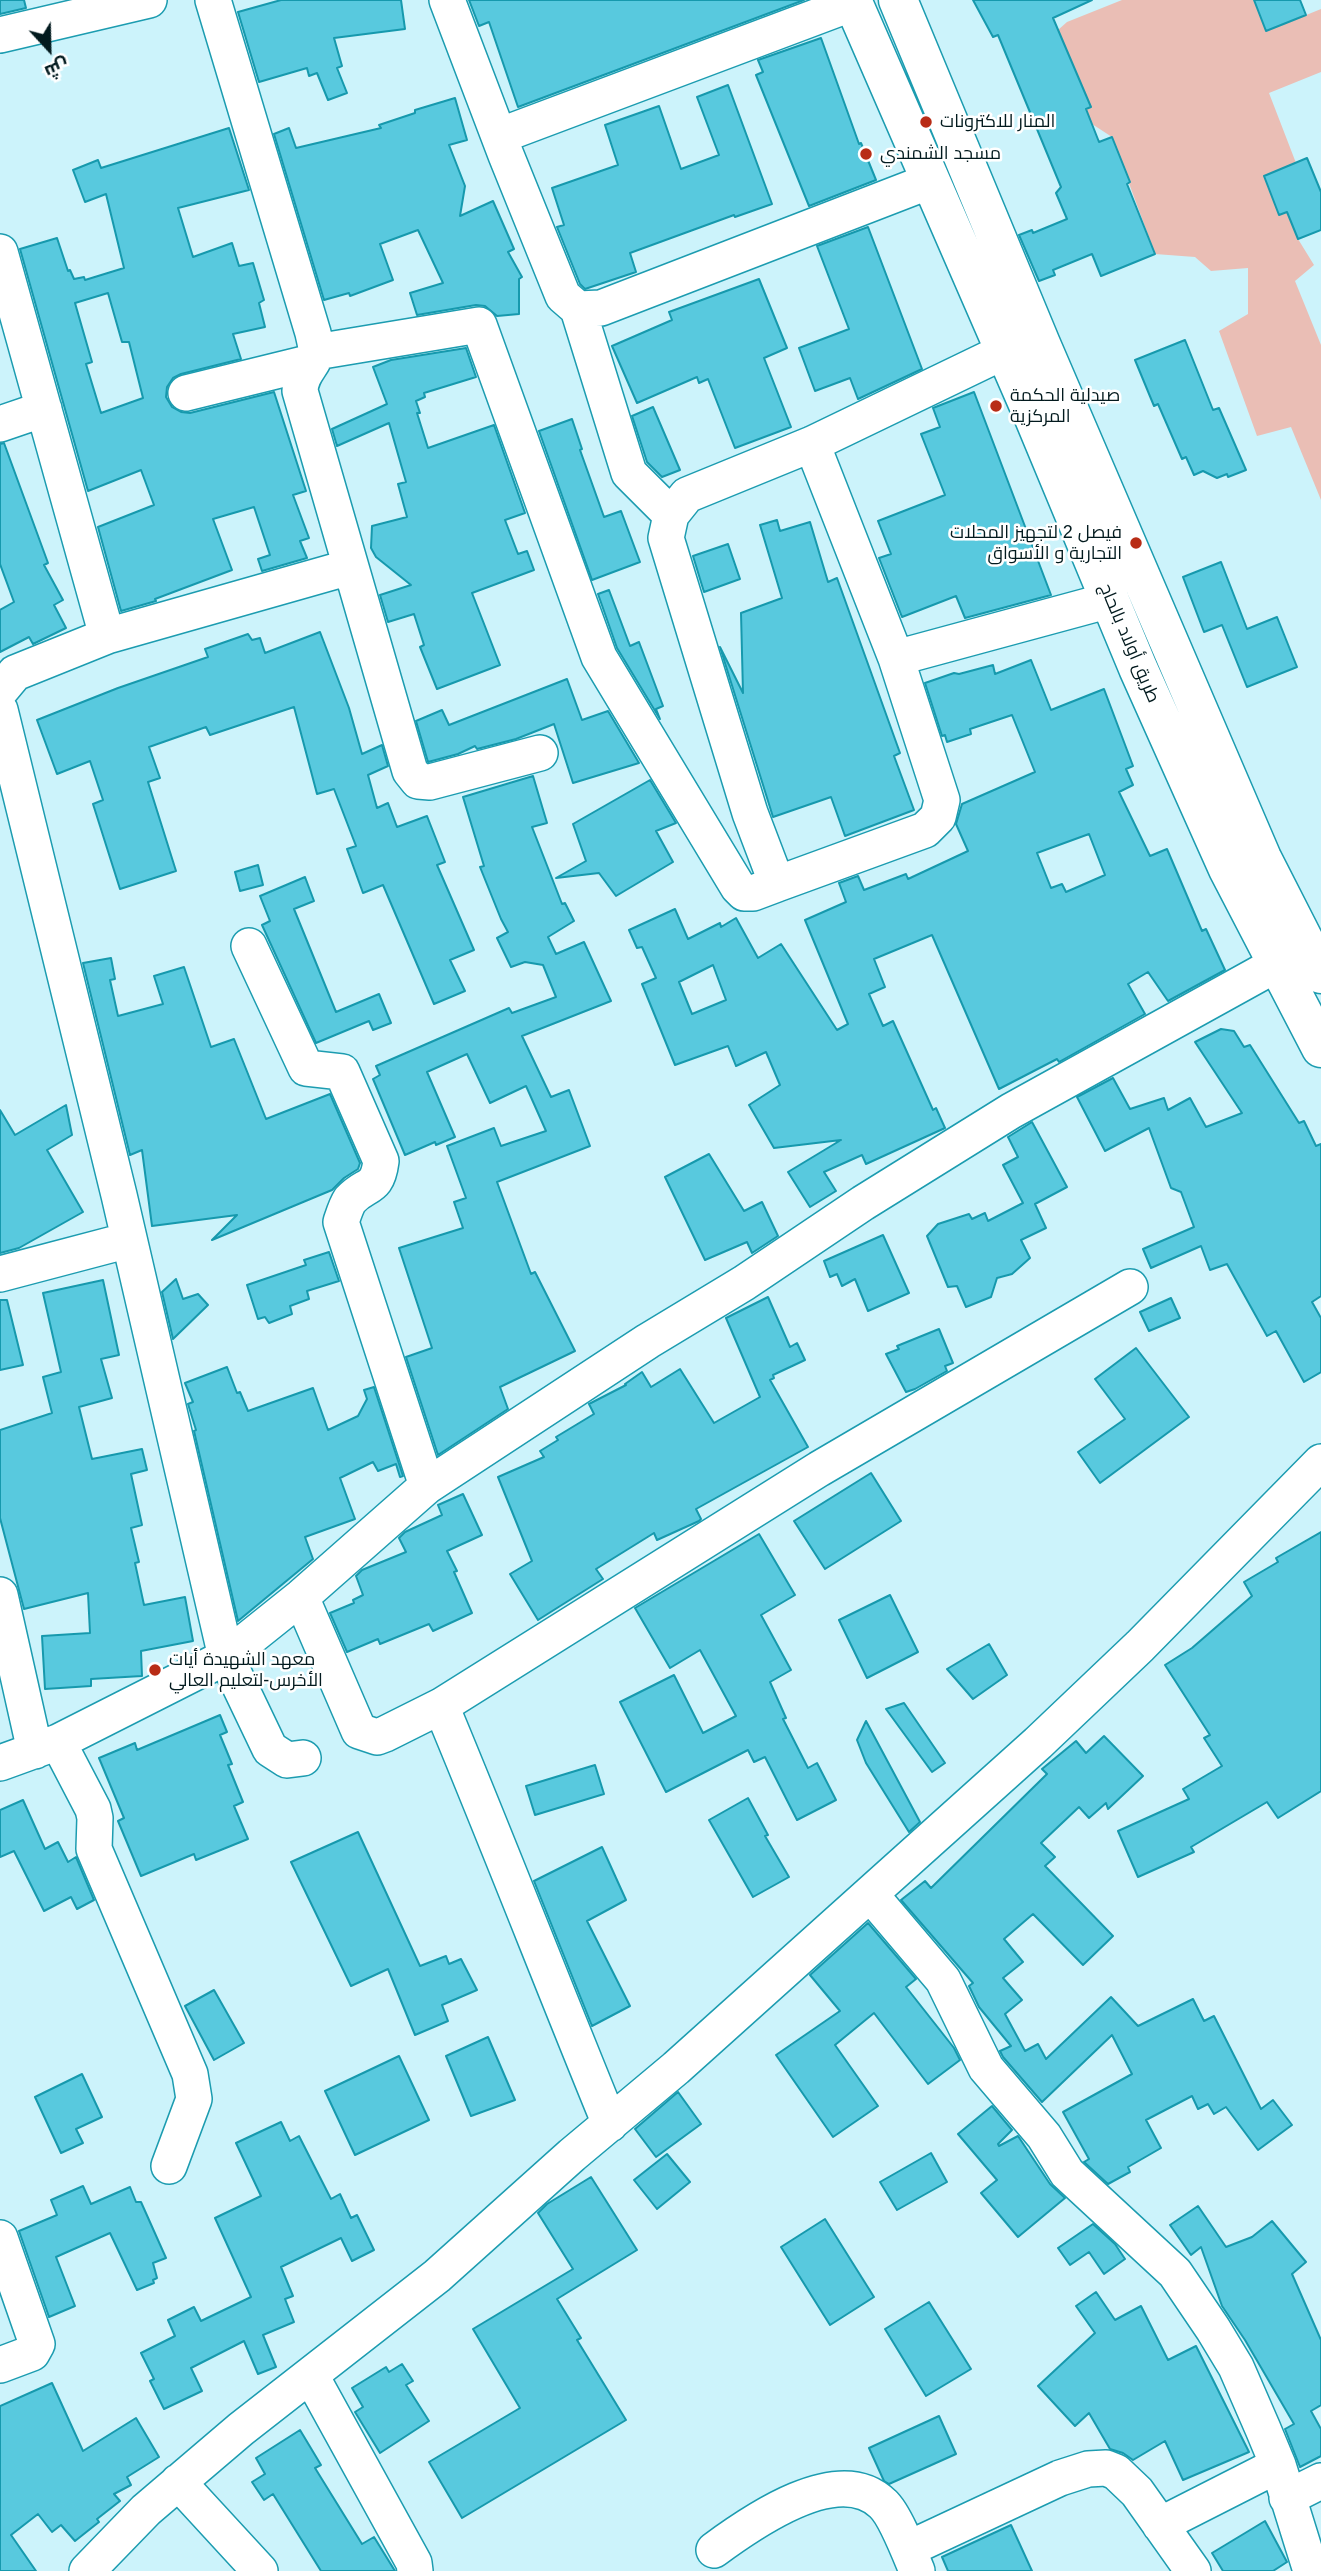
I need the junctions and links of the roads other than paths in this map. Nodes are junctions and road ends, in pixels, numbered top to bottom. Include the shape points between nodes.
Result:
1 (149, 0) edge
2 (213, 0) edge
3 (447, 0) edge
4 (898, 0) edge
5 (853, 1) edge
6 (53, 11) edge
7 (0, 35) edge
8 (499, 135) junction
9 (930, 181) junction
10 (0, 252) edge
11 (578, 309) junction
12 (1005, 351) junction
13 (314, 357) junction
14 (186, 393) dead end
15 (44, 409) junction
16 (0, 424) edge
17 (812, 444) junction
18 (671, 515) junction
19 (350, 567) junction
20 (1110, 600) junction
21 (107, 636) junction
22 (896, 658) junction
23 (0, 691) edge
24 (0, 710) edge
25 (540, 753) dead end
26 (777, 884) junction
27 (249, 946) dead end
28 (1306, 955) edge
29 (1321, 1048) edge
30 (129, 1240) junction
31 (0, 1274) edge
32 (1130, 1287) dead end
33 (1321, 1462) edge
34 (428, 1486) junction
35 (0, 1595) edge
36 (301, 1597) junction
37 (226, 1657) junction
38 (441, 1706) junction
39 (47, 1746) junction
40 (303, 1758) dead end
41 (0, 1763) edge
42 (870, 1894) junction
43 (610, 2124) junction
44 (169, 2166) dead end
45 (0, 2238) edge
46 (0, 2365) edge
47 (311, 2376) junction
48 (1278, 2465) junction
49 (178, 2482) junction
50 (1321, 2482) edge
51 (1287, 2498) junction
52 (1160, 2525) junction
53 (714, 2550) dead end
54 (912, 2560) edge
55 (87, 2571) edge
56 (260, 2571) edge
57 (415, 2571) edge
58 (1193, 2571) edge
59 (1311, 2571) edge

1 - 6 street
2 - 13 street via 313,333
3 - 8 street
4 - 28 main road, طريق أولاد بالحاج via 1041,344
5 - 8 street
5 - 9 main road, طريق أولاد بالحاج
6 - 7 street
8 - 11 street via 563,296
9 - 11 street via 601,308
9 - 12 main road, طريق أولاد بالحاج
10 - 15 street
11 - 18 street via 629,473
12 - 17 street
12 - 20 main road, طريق أولاد بالحاج
13 - 14 street
13 - 19 street via 300,378 300,391
13 - 26 street via 479,325 599,657 738,887 753,893
15 - 16 street
15 - 21 street
17 - 18 street via 687,495
17 - 22 street
18 - 26 street via 666,538 750,813
19 - 21 street
19 - 25 street via 410,771 418,781 430,782
20 - 22 street
20 - 28 main road, طريق أولاد بالحاج via 1228,869
21 - 23 street via 15,673
22 - 26 street via 942,800 938,817 925,830
24 - 30 street
27 - 34 street via 306,1068 342,1072 381,1161 372,1186 350,1201 341,1222
28 - 29 main road, طريق أولاد بالحاج
28 - 34 street via 1011,1111 648,1340
30 - 31 street
30 - 37 street
32 - 38 street via 819,1469
33 - 42 street via 1131,1655
34 - 36 street
35 - 39 street
36 - 37 street
36 - 38 street via 359,1731 377,1737
37 - 39 street
37 - 40 street via 270,1749 287,1760
38 - 43 street
39 - 41 street
39 - 44 street via 93,1809 94,1849 190,2074 194,2099
42 - 43 street
42 - 48 street via 943,1980 986,2068 1044,2136 1067,2173 1175,2273 1236,2367
43 - 47 street via 437,2276
45 - 46 street via 37,2344 32,2353
47 - 49 street
47 - 57 street
48 - 51 street
48 - 52 street
49 - 55 street
49 - 56 street
50 - 51 street
51 - 59 street
52 - 54 street via 1116,2472 1088,2469 1060,2478
52 - 58 street
53 - 54 street via 768,2514 840,2487 863,2490 884,2505

